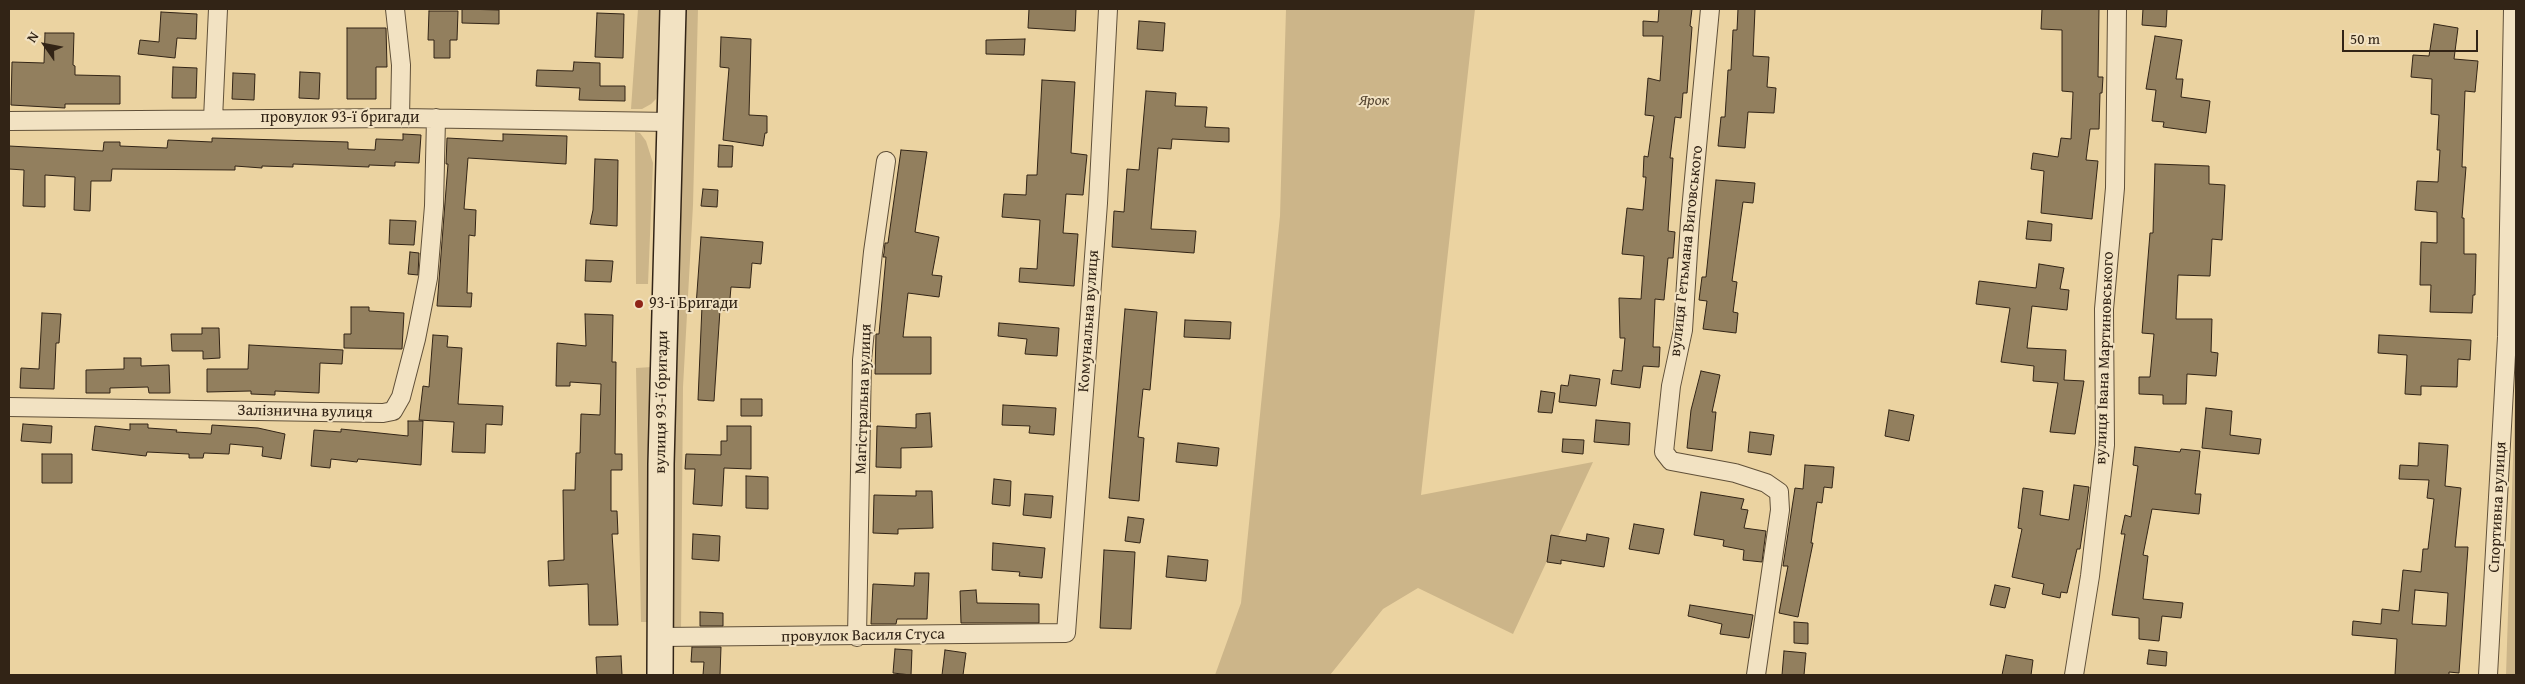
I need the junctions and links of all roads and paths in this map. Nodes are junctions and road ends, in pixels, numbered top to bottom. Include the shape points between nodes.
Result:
1 (218, 9) edge
2 (395, 9) edge
3 (674, 9) edge
4 (1108, 9) edge
5 (1710, 9) edge
6 (2117, 9) edge
7 (2513, 9) edge
8 (400, 118) junction
9 (436, 118) junction
10 (213, 119) junction
11 (9, 122) edge
12 (671, 122) junction
13 (886, 161) dead end
14 (9, 407) edge
15 (1066, 633) joint
16 (857, 637) junction
17 (660, 638) junction
18 (660, 675) edge
19 (1756, 675) edge
20 (2074, 675) edge
21 (2488, 675) edge

1 - 10 street
2 - 8 street via 401,65
3 - 12 main road, вулиця 93-ї бригади
4 - 15 street, Комунальна вулиця via 1097,213
5 - 19 street, вулиця Гетьмана Виговського via 1683,330 1664,452 1671,461 1735,473 1766,483 1779,492 1780,510
6 - 20 street, вулиця Івана Мартиновського via 2115,188 2103,334 2105,445 2090,576
7 - 21 street, Спортивна вулиця via 2507,337
8 - 9 street, провулок 93-ї бригади
8 - 10 street, провулок 93-ї бригади
9 - 12 street, провулок 93-ї бригади
9 - 14 street, Залізнична вулиця via 428,278 401,397 393,411
10 - 11 street, провулок 93-ї бригади
12 - 17 main road, вулиця 93-ї бригади via 661,464
13 - 16 street, Магістральна вулиця via 862,360
15 - 16 street, провулок Василя Стуса
16 - 17 street, провулок Василя Стуса
17 - 18 main road, вулиця 93-ї бригади

